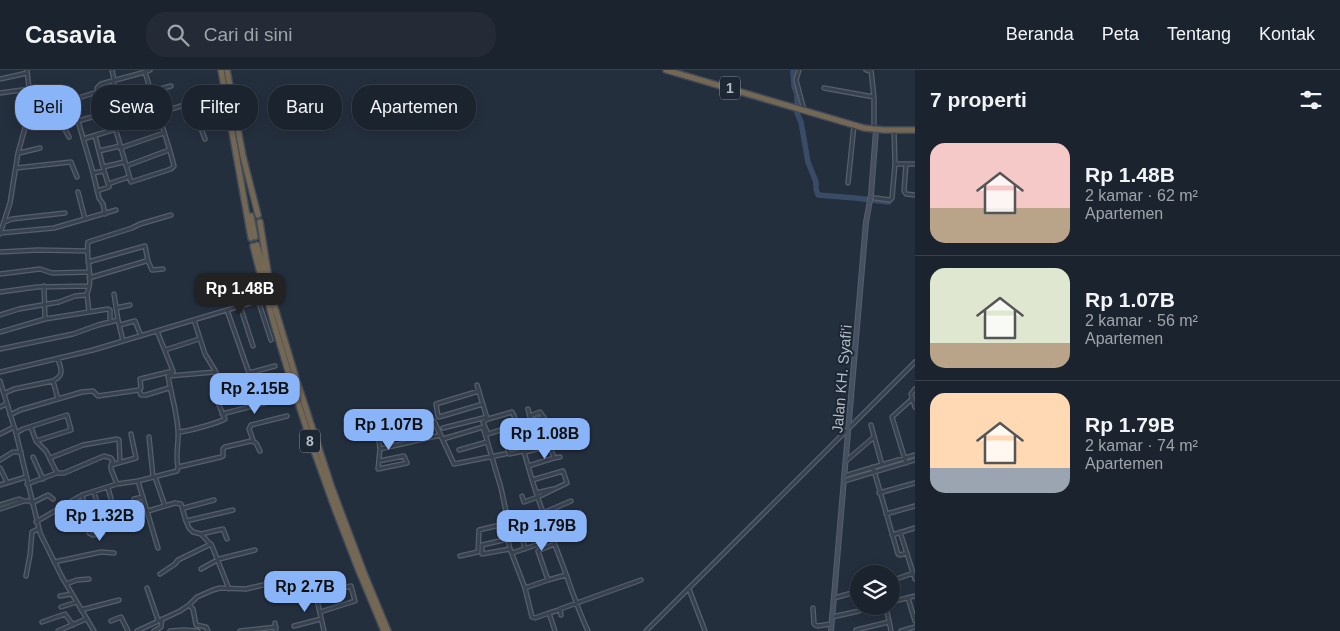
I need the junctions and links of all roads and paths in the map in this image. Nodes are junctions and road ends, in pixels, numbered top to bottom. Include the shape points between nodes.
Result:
1 (112, 70) edge
2 (150, 70) edge
3 (222, 70) edge
4 (227, 70) edge
5 (666, 70) edge
6 (799, 70) edge
7 (866, 70) edge
8 (871, 70) edge
9 (145, 71) edge
10 (27, 72) edge
11 (0, 80) edge
12 (114, 80) junction
13 (29, 85) edge
14 (99, 85) edge
15 (115, 85) edge
16 (149, 85) edge
17 (824, 88) dead end
18 (15, 91) edge
19 (0, 94) edge
20 (874, 97) junction
21 (798, 109) junction
22 (172, 110) edge
23 (854, 125) junction
24 (24, 130) edge
25 (65, 130) edge
26 (81, 130) edge
27 (116, 130) joint
28 (163, 130) edge
29 (875, 130) junction
30 (894, 130) junction
31 (915, 130) edge
32 (164, 134) junction
33 (95, 136) junction
34 (70, 138) dead end
35 (84, 139) junction
36 (205, 139) dead end
37 (120, 147) junction
38 (40, 148) dead end
39 (169, 150) junction
40 (99, 151) junction
41 (18, 153) junction
42 (242, 156) junction
43 (125, 164) junction
44 (895, 164) junction
45 (906, 164) junction
46 (915, 164) edge
47 (16, 168) junction
48 (104, 169) junction
49 (93, 173) junction
50 (77, 177) dead end
51 (129, 177) junction
52 (848, 183) dead end
53 (108, 184) junction
54 (97, 191) junction
55 (78, 192) dead end
56 (915, 195) edge
57 (875, 198) dead end
58 (116, 210) dead end
59 (65, 212) dead end
60 (105, 214) junction
61 (171, 215) dead end
62 (258, 215) dead end
63 (85, 219) junction
64 (260, 222) dead end
65 (2, 225) edge
66 (0, 234) edge
67 (88, 251) junction
68 (0, 252) edge
69 (148, 261) junction
70 (88, 262) junction
71 (163, 269) dead end
72 (89, 272) junction
73 (0, 274) edge
74 (89, 278) junction
75 (44, 286) junction
76 (89, 286) junction
77 (0, 292) edge
78 (87, 293) junction
79 (114, 294) dead end
80 (272, 298) junction
81 (45, 304) junction
82 (130, 305) dead end
83 (240, 306) junction
84 (116, 308) junction
85 (227, 310) junction
86 (90, 312) junction
87 (0, 315) edge
88 (45, 320) junction
89 (118, 320) junction
90 (194, 320) junction
91 (110, 321) junction
92 (120, 325) junction
93 (157, 331) junction
94 (0, 332) edge
95 (141, 336) junction
96 (200, 339) junction
97 (271, 340) dead end
98 (123, 341) junction
99 (253, 346) dead end
100 (0, 349) edge
101 (165, 350) junction
102 (58, 359) junction
103 (915, 362) edge
104 (275, 366) dead end
105 (172, 371) junction
106 (0, 372) edge
107 (215, 372) junction
108 (168, 376) junction
109 (0, 381) edge
110 (53, 381) junction
111 (280, 382) dead end
112 (478, 385) dead end
113 (1, 387) edge
114 (170, 388) junction
115 (915, 389) edge
116 (139, 390) junction
117 (479, 391) junction
118 (4, 393) junction
119 (217, 398) junction
120 (284, 398) dead end
121 (912, 398) junction
122 (58, 399) junction
123 (483, 404) junction
124 (8, 406) junction
125 (0, 407) edge
126 (915, 407) edge
127 (528, 409) dead end
128 (222, 414) junction
129 (10, 415) junction
130 (287, 416) dead end
131 (530, 416) junction
132 (544, 417) junction
133 (487, 418) junction
134 (531, 421) junction
135 (517, 425) junction
136 (871, 425) dead end
137 (14, 427) junction
138 (31, 427) junction
139 (849, 427) junction
140 (443, 428) dead end
141 (503, 429) junction
142 (548, 430) junction
143 (178, 432) junction
144 (538, 433) junction
145 (0, 434) edge
146 (16, 434) junction
147 (131, 434) dead end
148 (149, 437) dead end
149 (442, 437) junction
150 (874, 437) junction
151 (520, 438) junction
152 (253, 440) junction
153 (36, 441) junction
154 (487, 442) junction
155 (550, 446) junction
156 (542, 447) junction
157 (380, 449) junction
158 (459, 450) dead end
159 (260, 451) dead end
160 (524, 451) junction
161 (21, 452) junction
162 (504, 454) dead end
163 (915, 455) edge
164 (33, 457) dead end
165 (492, 457) junction
166 (560, 457) dead end
167 (905, 457) junction
168 (50, 458) junction
169 (554, 458) junction
170 (0, 460) edge
171 (915, 460) edge
172 (379, 461) junction
173 (846, 461) junction
174 (120, 462) junction
175 (906, 462) junction
176 (111, 465) junction
177 (882, 465) junction
178 (528, 466) junction
179 (178, 467) junction
180 (0, 468) edge
181 (873, 470) junction
182 (58, 473) junction
183 (26, 477) junction
184 (154, 477) junction
185 (844, 478) junction
186 (43, 479) junction
187 (532, 480) junction
188 (138, 481) junction
189 (7, 482) junction
190 (915, 483) edge
191 (28, 484) junction
192 (117, 484) junction
193 (0, 485) edge
194 (108, 488) junction
195 (556, 488) junction
196 (94, 492) junction
197 (879, 492) junction
198 (536, 493) junction
199 (82, 495) junction
200 (522, 496) dead end
201 (143, 497) junction
202 (538, 497) junction
203 (53, 499) dead end
204 (134, 499) dead end
205 (214, 500) dead end
206 (571, 501) dead end
207 (31, 502) junction
208 (166, 506) junction
209 (915, 506) edge
210 (0, 507) edge
211 (184, 508) junction
212 (233, 510) dead end
213 (120, 511) dead end
214 (148, 511) junction
215 (543, 513) junction
216 (886, 514) junction
217 (186, 521) junction
218 (36, 522) junction
219 (508, 522) junction
220 (534, 528) dead end
221 (915, 528) edge
222 (38, 529) junction
223 (521, 532) dead end
224 (900, 532) junction
225 (200, 534) junction
226 (892, 535) junction
227 (227, 539) dead end
228 (508, 539) junction
229 (211, 544) junction
230 (554, 544) junction
231 (158, 548) dead end
232 (525, 549) junction
233 (255, 550) dead end
234 (511, 551) junction
235 (114, 553) dead end
236 (907, 553) junction
237 (460, 556) dead end
238 (219, 559) junction
239 (54, 562) junction
240 (201, 569) dead end
241 (913, 573) junction
242 (160, 574) dead end
243 (566, 575) junction
244 (26, 576) dead end
245 (900, 578) edge
246 (89, 579) dead end
247 (915, 579) edge
248 (548, 580) junction
249 (641, 580) dead end
250 (66, 584) junction
251 (147, 588) dead end
252 (229, 588) junction
253 (525, 588) junction
254 (689, 589) junction
255 (850, 593) edge
256 (72, 594) junction
257 (312, 595) junction
258 (60, 596) dead end
259 (915, 596) edge
260 (834, 598) junction
261 (908, 598) junction
262 (119, 600) dead end
263 (900, 600) edge
264 (76, 602) junction
265 (576, 604) junction
266 (189, 605) junction
267 (61, 607) dead end
268 (813, 608) dead end
269 (81, 610) junction
270 (560, 610) junction
271 (320, 612) junction
272 (549, 613) junction
273 (850, 613) edge
274 (888, 615) edge
275 (561, 616) dead end
276 (832, 616) junction
277 (86, 619) junction
278 (321, 619) junction
279 (111, 620) dead end
280 (160, 620) junction
281 (915, 621) edge
282 (42, 622) dead end
283 (889, 622) junction
284 (832, 624) junction
285 (73, 625) junction
286 (294, 626) dead end
287 (276, 627) edge
288 (915, 627) edge
289 (184, 630) edge
290 (856, 630) edge
291 (58, 631) edge
292 (94, 631) edge
293 (128, 631) edge
294 (137, 631) edge
295 (154, 631) edge
296 (170, 631) edge
297 (198, 631) edge
298 (208, 631) edge
299 (240, 631) edge
300 (324, 631) edge
301 (384, 631) edge
302 (388, 631) edge
303 (555, 631) edge
304 (588, 631) edge
305 (646, 631) edge
306 (705, 631) edge
307 (831, 631) edge
308 (890, 631) edge
309 (901, 631) edge

1 - 12 street
2 - 9 street
3 - 42 highway via 253,238
4 - 42 highway
5 - 21 highway, 1
6 - 21 street via 796,80
7 - 8 street
8 - 20 street
9 - 12 street
9 - 16 street
10 - 11 street
10 - 13 street
12 - 14 street
12 - 15 street
17 - 20 street
18 - 19 street
20 - 29 street
21 - 23 highway, 1
22 - 36 street via 191,103
23 - 29 highway, 1
23 - 52 street
24 - 41 street
25 - 34 street
26 - 35 street
27 - 33 street
27 - 37 street
28 - 32 street
29 - 30 highway, 1
29 - 139 main road, Jalan KH. Syafi'i
30 - 31 highway, 1
30 - 44 street
32 - 37 street
32 - 39 street
33 - 35 street
33 - 40 street
35 - 49 street
37 - 40 street
37 - 43 street
38 - 41 street
39 - 43 street
39 - 51 street via 173,168 133,181
40 - 48 street
41 - 47 street
42 - 62 highway
43 - 48 street
43 - 51 street
44 - 45 street
44 - 57 street via 892,198
45 - 46 street
45 - 56 street via 904,191
47 - 50 street via 71,162
47 - 65 street via 10,203
48 - 49 street
48 - 53 street
49 - 54 street
51 - 53 street
53 - 54 street via 108,188
54 - 60 street
55 - 63 street
58 - 60 street
59 - 65 street via 12,220
60 - 63 street
61 - 67 street via 88,242
63 - 66 street via 54,228
64 - 80 highway, 8
65 - 66 street
67 - 68 street
67 - 70 street
69 - 70 street via 145,246
69 - 71 street via 152,270
69 - 74 street
70 - 72 street
72 - 73 street via 52,273 40,269
72 - 74 street
74 - 76 street
75 - 76 street
75 - 77 street
75 - 81 street
76 - 78 street
78 - 81 street
78 - 86 street
79 - 84 street
80 - 301 highway, 8 via 255,245 282,353 316,461
80 - 302 highway, 8 via 327,474
81 - 87 street
81 - 88 street
82 - 84 street
83 - 85 street
83 - 97 street via 258,302
83 - 99 street
84 - 89 street
85 - 90 street
85 - 104 street via 249,373
86 - 88 street
86 - 91 street via 109,309
88 - 94 street
89 - 91 street
89 - 92 street
90 - 93 street
90 - 96 street
91 - 100 street via 74,334
92 - 95 street via 135,321
92 - 98 street
93 - 95 street
93 - 101 street
95 - 98 street
96 - 101 street
96 - 107 street
98 - 102 street
101 - 105 street
102 - 106 street
102 - 110 street via 62,374
103 - 139 street
105 - 108 street
105 - 116 street via 140,379
107 - 108 street
107 - 119 street
108 - 114 street
109 - 113 street
110 - 118 street
110 - 122 street
111 - 119 street
112 - 117 street
113 - 118 street
114 - 116 street via 146,395 141,395
114 - 143 street
115 - 121 street via 911,393
116 - 122 street via 98,396 90,391
117 - 123 street
117 - 123 street via 436,404 438,416
118 - 124 street
119 - 128 street
120 - 128 street
121 - 126 street
121 - 167 street via 892,417
122 - 129 street
123 - 133 street
124 - 125 street
124 - 129 street
127 - 131 street
128 - 143 street via 224,420
129 - 137 street
130 - 152 street via 251,425 249,429
131 - 132 street via 540,412
131 - 134 street
132 - 134 street
132 - 142 street
133 - 135 street via 512,412
133 - 140 street
133 - 141 street via 483,421 487,434
134 - 135 street
135 - 141 street
135 - 151 street
136 - 150 street
137 - 145 street
137 - 146 street
138 - 146 street
138 - 153 street
138 - 153 street via 67,415 71,430
139 - 173 main road, Jalan KH. Syafi'i
139 - 254 street
141 - 160 street via 509,454
142 - 144 street
142 - 155 street
143 - 179 street
144 - 151 street
144 - 156 street
146 - 161 street
147 - 174 street via 136,458
148 - 184 street
149 - 154 street via 482,427
149 - 157 street
149 - 157 street via 434,422 378,434
149 - 165 street via 454,464
150 - 173 street
150 - 177 street
151 - 160 street
152 - 159 street
152 - 179 street via 225,447 221,457
153 - 168 street
154 - 158 street
154 - 165 street
155 - 156 street
155 - 169 street
156 - 160 street
157 - 172 street
160 - 178 street
161 - 170 street via 13,452
161 - 183 street
162 - 165 street
163 - 167 street
164 - 186 street
165 - 219 street
166 - 169 street
167 - 175 street
167 - 177 street
168 - 174 street via 83,445 117,438
168 - 182 street
169 - 178 street
171 - 175 street
172 - 172 street via 404,456 407,463 378,469
173 - 185 main road, Jalan KH. Syafi'i
174 - 176 street
175 - 181 street
176 - 182 street via 111,458 104,456
176 - 192 street
177 - 181 street
178 - 187 street
179 - 184 street via 176,472
180 - 189 street
181 - 185 street
181 - 197 street
182 - 186 street
183 - 189 street
183 - 191 street
184 - 188 street
184 - 208 street
185 - 260 main road, Jalan KH. Syafi'i
186 - 191 street
187 - 195 street via 563,471 566,484
187 - 198 street
188 - 192 street
188 - 201 street
189 - 193 street
190 - 197 street
191 - 207 street
192 - 194 street
194 - 196 street
194 - 213 street via 114,510
195 - 198 street
195 - 202 street
196 - 199 street
196 - 199 street via 103,533 89,533
197 - 216 street
198 - 202 street
199 - 218 street
200 - 202 street via 524,502
201 - 204 street
201 - 214 street
202 - 215 street
203 - 207 street via 48,495
205 - 211 street
206 - 215 street
207 - 210 street via 22,500
207 - 218 street
208 - 211 street via 181,504
208 - 214 street
209 - 216 street
211 - 217 street
212 - 217 street
214 - 231 street
215 - 230 street
216 - 226 street
217 - 225 street via 193,532
218 - 222 street
219 - 228 street
219 - 237 street via 479,530 478,552
220 - 232 street via 539,544
221 - 224 street
222 - 239 street
222 - 244 street via 30,538
223 - 232 street
224 - 226 street
224 - 236 street
225 - 227 street via 223,530
225 - 229 street
226 - 236 street via 898,555
228 - 234 street
228 - 234 street via 482,545 482,554
229 - 238 street
229 - 242 street via 178,560
230 - 243 street
230 - 248 street via 538,552
232 - 234 street
233 - 238 street
234 - 253 street
235 - 239 street via 101,552
236 - 241 street
238 - 240 street
238 - 252 street
239 - 250 street
241 - 245 street
241 - 247 street
243 - 248 street
243 - 265 street
246 - 250 street
248 - 253 street
249 - 265 street
250 - 256 street
251 - 280 street
252 - 257 street via 246,590 295,578
252 - 266 street via 213,590 197,597
253 - 272 street via 532,617
254 - 305 street
254 - 306 street
255 - 260 street
256 - 258 street
256 - 264 street
257 - 271 street
257 - 271 street via 351,586 355,601
259 - 261 street
260 - 276 main road, Jalan KH. Syafi'i
261 - 263 street
261 - 281 street
262 - 269 street
264 - 267 street
264 - 269 street
265 - 270 street
265 - 304 street
266 - 280 street
266 - 298 street via 195,624 206,627
268 - 284 street via 814,624
269 - 277 street
270 - 272 street
270 - 275 street
271 - 278 street
272 - 303 street
273 - 276 street
274 - 283 street
276 - 284 main road, Jalan KH. Syafi'i
277 - 285 street
277 - 292 street
278 - 286 street
278 - 300 street
279 - 293 street via 121,617
280 - 294 street
280 - 295 street via 160,627
282 - 285 street via 65,614
283 - 290 street
283 - 308 street
284 - 307 main road, Jalan KH. Syafi'i
285 - 291 street
287 - 299 street
288 - 309 street
289 - 296 street
289 - 297 street

